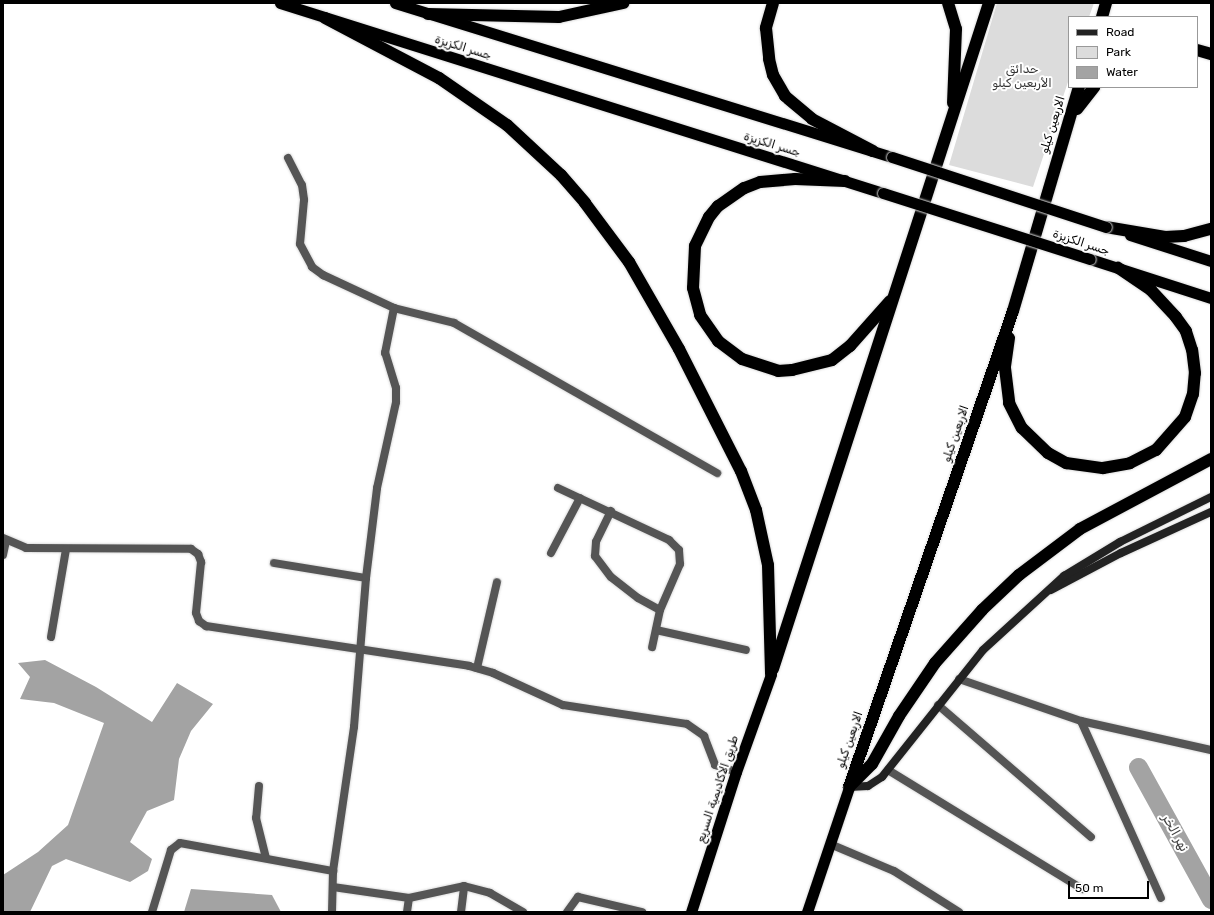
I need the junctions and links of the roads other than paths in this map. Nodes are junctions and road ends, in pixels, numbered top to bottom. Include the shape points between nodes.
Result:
1 (280, 3) edge
2 (395, 3) edge
3 (623, 3) edge
4 (773, 3) edge
5 (948, 3) edge
6 (989, 3) edge
7 (1106, 3) edge
8 (428, 14) junction
9 (1102, 16) edge
10 (325, 18) junction
11 (1198, 50) edge
12 (1211, 54) edge
13 (1079, 88) edge
14 (1093, 88) edge
15 (952, 122) junction
16 (1060, 149) junction
17 (873, 151) junction
18 (288, 158) dead end
19 (846, 181) junction
20 (1106, 227) junction
21 (1211, 229) edge
22 (1211, 261) edge
23 (1118, 268) junction
24 (894, 296) junction
25 (1211, 298) edge
26 (394, 308) junction
27 (1013, 311) junction
28 (1211, 459) edge
29 (717, 474) dead end
30 (558, 488) dead end
31 (1211, 497) edge
32 (580, 498) junction
33 (611, 511) junction
34 (1211, 512) edge
35 (5, 540) edge
36 (66, 550) junction
37 (551, 553) dead end
38 (3, 555) edge
39 (274, 563) dead end
40 (366, 578) junction
41 (497, 582) dead end
42 (1047, 592) junction
43 (660, 610) junction
44 (656, 630) junction
45 (51, 637) dead end
46 (652, 647) dead end
47 (360, 650) junction
48 (746, 650) dead end
49 (477, 668) junction
50 (771, 674) junction
51 (959, 679) junction
52 (938, 705) junction
53 (1081, 721) junction
54 (1211, 750) edge
55 (888, 770) junction
56 (736, 772) junction
57 (259, 786) dead end
58 (849, 786) junction
59 (1091, 837) dead end
60 (830, 844) junction
61 (266, 858) junction
62 (333, 871) junction
63 (464, 886) junction
64 (333, 887) junction
65 (1082, 889) dead end
66 (409, 898) junction
67 (1161, 898) dead end
68 (152, 912) edge
69 (332, 912) edge
70 (407, 912) edge
71 (461, 912) edge
72 (523, 912) edge
73 (567, 912) edge
74 (642, 912) edge
75 (691, 912) edge
76 (807, 912) edge
77 (959, 912) edge

1 - 10 highway, جسر الكزيزة
2 - 8 highway, جسر الكزيزة
3 - 8 highway via 559,17
4 - 17 highway via 769,14 767,44 773,75 785,96 812,119
5 - 15 highway via 956,29
6 - 15 highway
7 - 9 highway
8 - 17 highway, جسر الكزيزة
10 - 19 highway, جسر الكزيزة
10 - 50 highway via 439,78 508,125 580,197 629,262 679,349 741,471 756,510 768,565
11 - 12 highway
13 - 16 highway, الاربعين كيلو
14 - 16 highway via 1080,103
15 - 24 highway
16 - 27 highway, الاربعين كيلو
17 - 20 highway, جسر الكزيزة, bridge
18 - 26 street via 302,184 304,200 299,231 304,257 323,275
19 - 23 highway, جسر الكزيزة, bridge
19 - 24 highway via 795,179 760,182 744,188 718,206 709,217 695,246 693,288 700,315 718,341 742,359 771,369 792,370 819,365 838,355 866,330
20 - 21 highway via 1166,237 1184,236
20 - 22 highway, جسر الكزيزة
23 - 25 highway, جسر الكزيزة
23 - 27 highway via 1151,290 1176,317 1186,331 1196,373 1193,394 1185,417 1175,431 1156,450 1130,462 1103,468 1066,463 1048,453 1022,428 1009,403 1006,388
24 - 50 highway
26 - 29 street via 454,323
26 - 40 street via 385,353 396,388 396,402 377,488
27 - 58 highway, الاربعين كيلو
28 - 58 highway via 1080,529 1019,575 982,610 936,663 899,716 877,756
30 - 32 street
31 - 42 main road via 1102,552 1064,576
32 - 33 street
32 - 37 street
33 - 43 street via 596,542 595,556 611,577 638,598
33 - 43 street via 669,540 678,550 680,564
34 - 42 main road
35 - 36 street via 26,548
35 - 38 street
36 - 45 street
36 - 47 street via 191,549 198,554 201,562 196,613 202,624
39 - 40 street
40 - 47 street
41 - 49 street
42 - 51 main road via 996,637
43 - 44 street
44 - 46 street
44 - 48 street
47 - 49 street
47 - 62 street via 354,727
49 - 56 street via 563,705 687,724 704,736 715,764
50 - 56 highway, طريق الاكاديمية السريع
51 - 52 main road
51 - 53 street
52 - 55 main road
52 - 59 street
53 - 54 street
53 - 67 street
55 - 58 main road via 868,786
55 - 65 street
56 - 75 highway, طريق الاكاديمية السريع
57 - 61 street via 256,818
58 - 60 highway
60 - 76 highway
60 - 77 street via 894,871
61 - 62 street
61 - 68 street via 180,843 171,850
62 - 64 street
63 - 66 street
63 - 71 street
63 - 72 street via 490,893
64 - 66 street
64 - 69 street
66 - 70 street
73 - 74 street via 578,897

